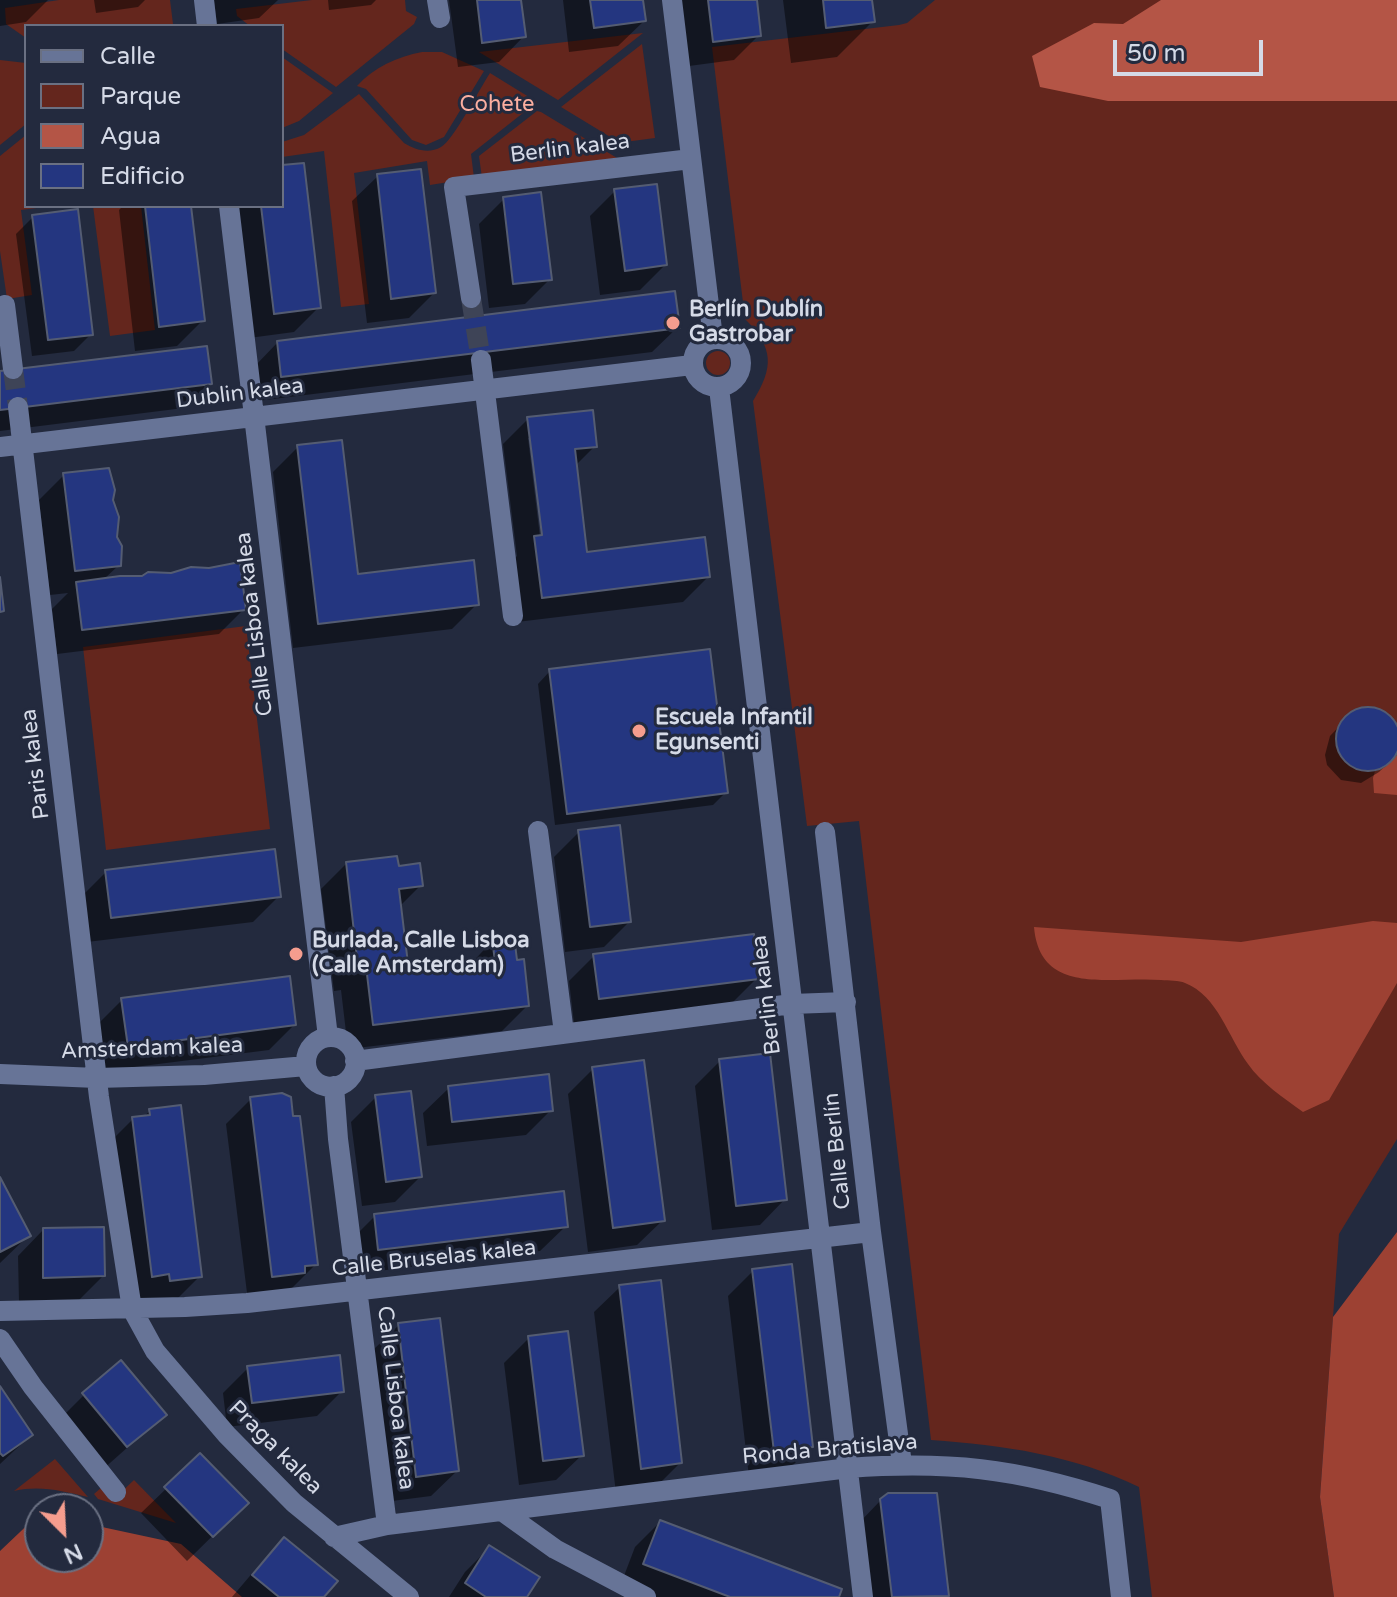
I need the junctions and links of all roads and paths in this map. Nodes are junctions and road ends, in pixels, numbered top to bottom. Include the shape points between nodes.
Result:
1 (204, 0) edge
2 (672, 0) edge
3 (207, 24) edge
4 (691, 159) junction
5 (229, 208) edge
6 (471, 298) tunnel mouth
7 (5, 305) dead end
8 (713, 338) junction
9 (481, 360) tunnel mouth
10 (692, 365) junction
11 (13, 369) tunnel mouth
12 (719, 388) junction
13 (486, 389) junction
14 (18, 407) tunnel mouth
15 (254, 417) junction
16 (23, 444) junction
17 (0, 447) edge
18 (513, 616) dead end
19 (538, 831) dead end
20 (825, 832) dead end
21 (846, 1002) junction
22 (792, 1004) junction
23 (564, 1033) junction
24 (328, 1037) junction
25 (355, 1061) junction
26 (306, 1066) junction
27 (0, 1074) edge
28 (97, 1078) junction
29 (334, 1086) junction
30 (871, 1232) junction
31 (820, 1237) junction
32 (358, 1292) junction
33 (132, 1309) junction
34 (0, 1311) edge
35 (0, 1339) edge
36 (902, 1464) junction
37 (849, 1468) junction
38 (116, 1492) dead end
39 (502, 1511) junction
40 (387, 1525) junction
41 (334, 1537) junction
42 (409, 1597) edge
43 (646, 1597) edge
44 (863, 1597) edge
45 (1121, 1597) edge

1 - 3 street
2 - 4 street
4 - 6 street, Berlin kalea via 454,187
4 - 8 street
5 - 15 street, Calle Lisboa kalea
7 - 11 street
8 - 10 street via 702,343
8 - 12 street via 737,348 742,360 732,383
9 - 13 street
10 - 12 street via 701,382
10 - 13 street, Dublin kalea
12 - 22 street, Berlin kalea
13 - 15 street, Dublin kalea
13 - 18 street
14 - 16 street, Paris kalea
15 - 16 street, Dublin kalea
15 - 24 street, Calle Lisboa kalea
16 - 17 street, Dublin kalea
16 - 28 street, Paris kalea
19 - 23 street
20 - 21 street, Calle Berlín
21 - 22 street
21 - 30 street, Calle Berlín
22 - 23 street
22 - 31 street, Berlin kalea
23 - 25 street
24 - 25 street via 347,1043
24 - 26 street via 311,1047
25 - 29 street via 350,1077
26 - 28 street, Amsterdam kalea
26 - 29 street via 316,1082
27 - 28 street, Amsterdam kalea
28 - 33 street, Paris kalea
29 - 32 street, Calle Lisboa kalea
30 - 31 street, Calle Bruselas kalea
30 - 36 street, Calle Berlín
31 - 32 street, Calle Bruselas kalea
31 - 37 street, Berlin kalea
32 - 33 street, Calle Bruselas kalea
32 - 40 street, Calle Lisboa kalea
33 - 34 street, Calle Bruselas kalea
33 - 41 street, Praga kalea via 155,1351 207,1414
35 - 38 street
36 - 37 street, Ronda Bratislava
36 - 45 street, Ronda Bratislava via 1010,1471 1110,1499
37 - 39 street, Ronda Bratislava
37 - 44 street, Berlin kalea
39 - 40 street, Ronda Bratislava
39 - 43 street via 555,1549
40 - 41 street, Ronda Bratislava
41 - 42 street, Praga kalea

